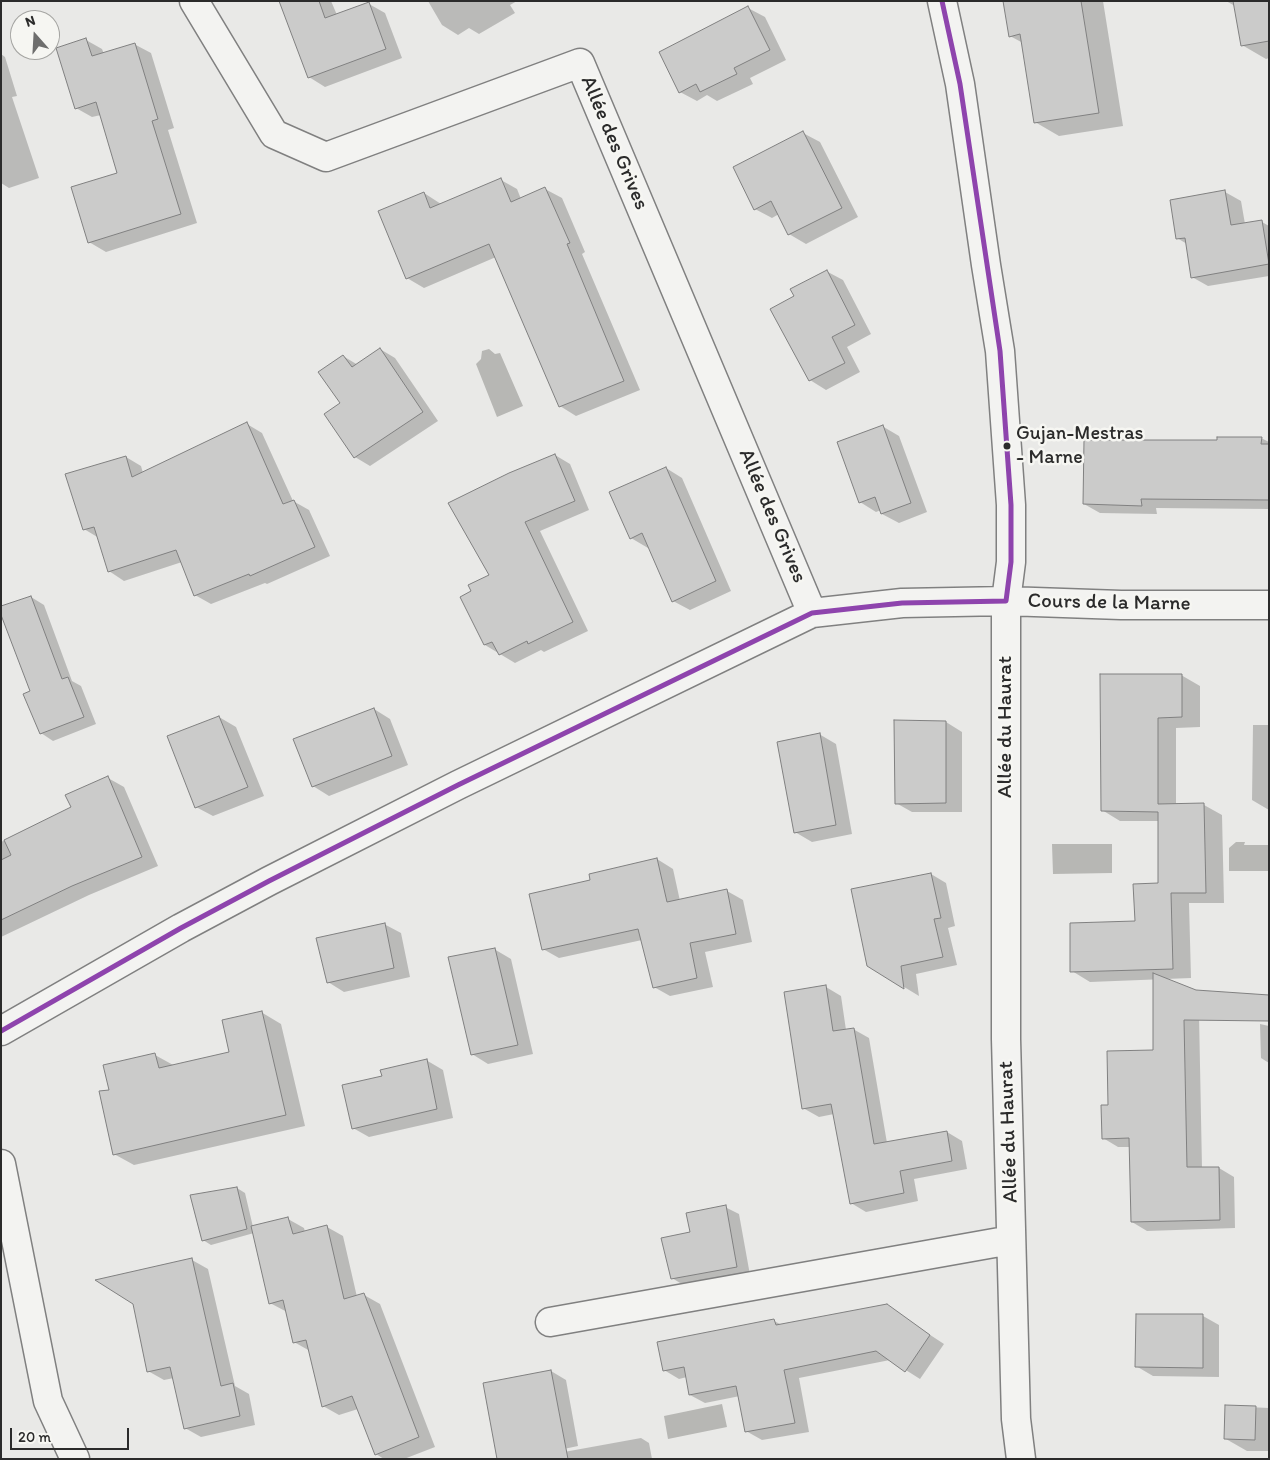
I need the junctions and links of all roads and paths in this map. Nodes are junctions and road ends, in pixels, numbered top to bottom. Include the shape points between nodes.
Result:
1 (194, 1) edge
2 (942, 1) edge
3 (1006, 601) junction
4 (1269, 605) edge
5 (812, 613) junction
6 (1, 1031) edge
7 (1, 1164) edge
8 (1012, 1240) junction
9 (550, 1322) dead end
10 (75, 1459) edge
11 (1021, 1459) edge

1 - 5 street, Allée des Grives via 274,134 326,157 580,63
2 - 3 street, Allée du Haurat via 960,84 1000,351 1011,505 1011,562
3 - 4 street, Cours de la Marne
3 - 5 street, Cours de la Marne via 902,603
3 - 8 street, Allée du Haurat via 1006,1039
5 - 6 street, Cours de la Marne via 269,881
7 - 10 street via 48,1401
8 - 9 street
8 - 11 street, Allée du Haurat via 1016,1419

